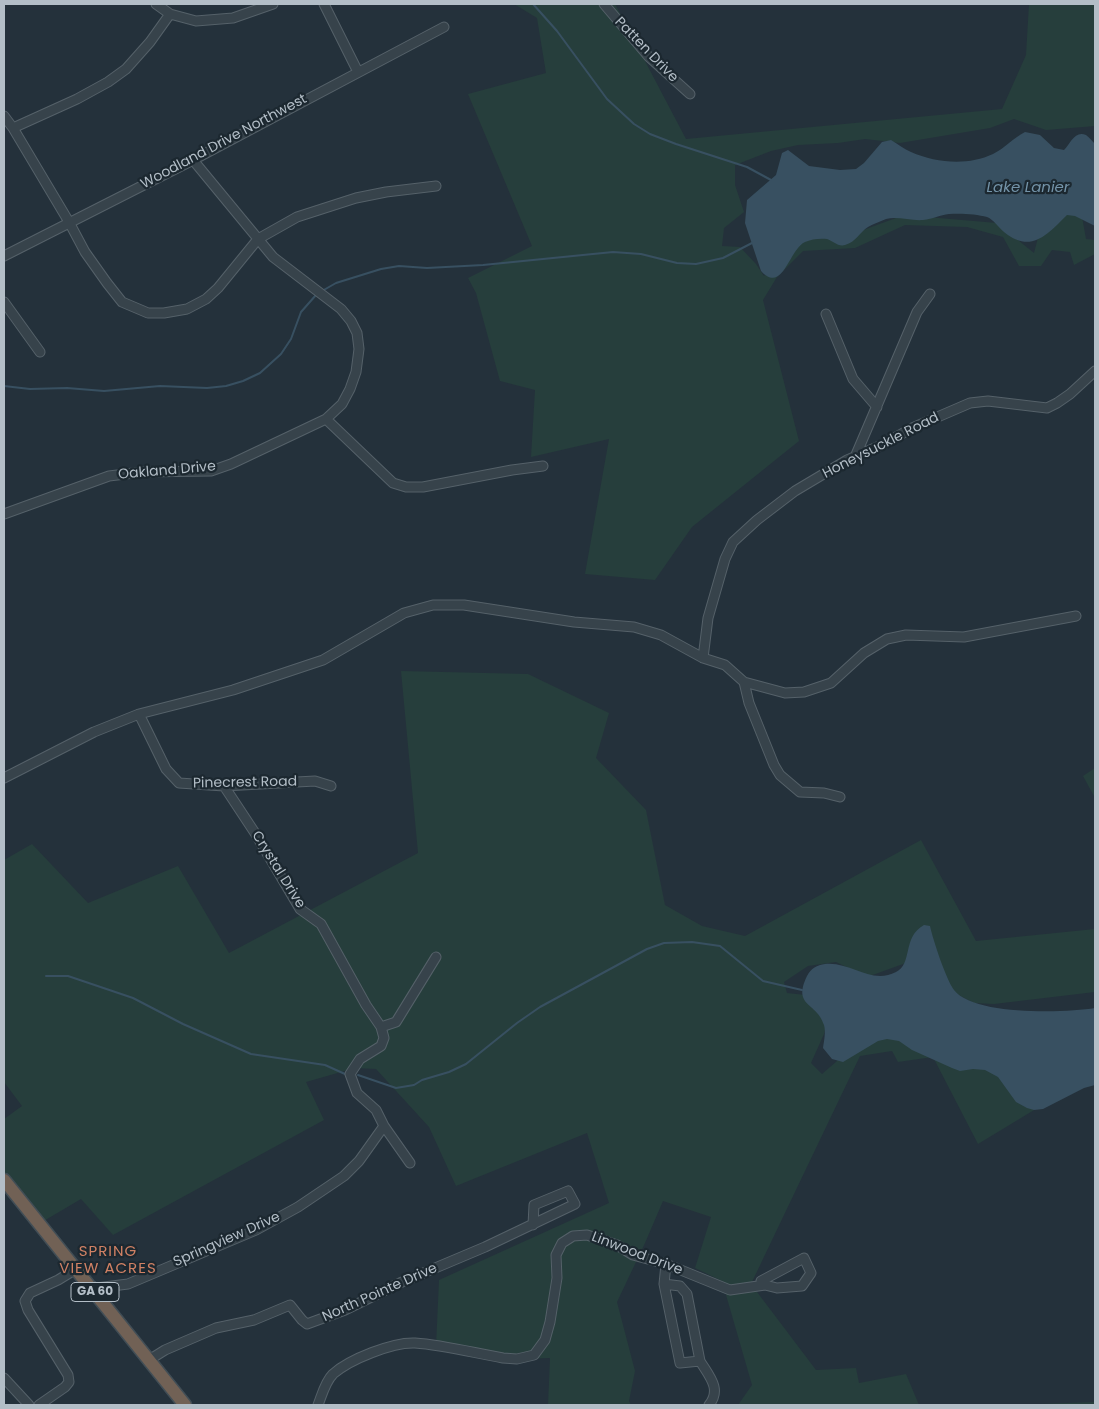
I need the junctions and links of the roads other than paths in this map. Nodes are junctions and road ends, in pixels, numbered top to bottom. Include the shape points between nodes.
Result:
1 (156, 4) edge
2 (272, 4) edge
3 (324, 4) edge
4 (604, 4) edge
5 (170, 14) junction
6 (444, 27) dead end
7 (358, 72) junction
8 (690, 94) dead end
9 (4, 116) edge
10 (13, 128) junction
11 (193, 160) junction
12 (436, 186) dead end
13 (69, 222) junction
14 (258, 239) junction
15 (4, 256) edge
16 (930, 294) dead end
17 (4, 302) edge
18 (826, 314) dead end
19 (40, 352) dead end
20 (1095, 372) edge
21 (877, 407) junction
22 (326, 419) junction
23 (855, 457) junction
24 (543, 466) dead end
25 (4, 514) edge
26 (1076, 616) dead end
27 (703, 658) junction
28 (744, 682) junction
29 (139, 714) junction
30 (4, 778) edge
31 (224, 786) junction
32 (331, 786) dead end
33 (840, 797) dead end
34 (436, 957) dead end
35 (381, 1027) junction
36 (384, 1126) junction
37 (410, 1163) dead end
38 (4, 1180) edge
39 (533, 1225) junction
40 (666, 1264) junction
41 (76, 1269) junction
42 (664, 1284) junction
43 (90, 1285) junction
44 (765, 1286) junction
45 (149, 1360) junction
46 (700, 1361) junction
47 (4, 1378) edge
48 (29, 1405) edge
49 (39, 1405) edge
50 (185, 1405) edge
51 (318, 1405) edge
52 (709, 1405) edge

1 - 5 street
2 - 5 street via 234,18 218,20 196,21
3 - 7 street
4 - 8 street, Patten Drive via 650,57
5 - 10 street via 126,69 76,100
6 - 7 street, Woodland Drive Northwest
7 - 11 street, Woodland Drive Northwest
9 - 10 street
10 - 13 street
11 - 13 street, Woodland Drive Northwest
11 - 14 street
12 - 14 street via 356,198 297,217
13 - 14 street via 85,252 122,302 148,313 187,309 206,299
13 - 15 street, Woodland Drive Northwest
14 - 22 street via 273,256 341,309 357,333 358,357 350,389 342,404
16 - 21 street via 917,312
17 - 19 street
18 - 21 street via 853,379
20 - 23 street, Honeysuckle Road via 1070,394 1047,408 988,401 970,403
21 - 23 street
22 - 24 street via 393,483 406,488
22 - 25 street, Oakland Drive via 211,471 108,476
23 - 27 street, Honeysuckle Road via 795,491 734,542 725,559 708,618
26 - 28 street via 964,637 906,635 887,639 864,653 831,684 804,692 785,693
27 - 28 street via 725,665
27 - 29 street via 661,635 634,627 574,622 464,605 433,605 404,613 324,660 233,690
28 - 33 street via 749,703 780,775 800,792
29 - 30 street via 94,732
29 - 31 street, Pinecrest Road via 166,769 179,783
31 - 32 street, Pinecrest Road via 316,781
31 - 35 street, Crystal Drive via 256,833 300,909 321,924
34 - 35 street via 396,1022
35 - 36 street via 384,1038 381,1046 360,1059 350,1074 357,1093 376,1110
36 - 37 street
36 - 43 street, Springview Drive via 359,1162 344,1176 256,1230 128,1284 96,1288
38 - 41 highway, GA 60
39 - 39 street, North Pointe Drive via 575,1204 568,1191 534,1205
39 - 45 street, North Pointe Drive via 307,1324 290,1305 254,1320 216,1328
40 - 42 street
40 - 44 street, Linwood Drive via 730,1290
40 - 51 street, Linwood Drive via 587,1235 573,1236 562,1243 556,1255 557,1278 550,1322 546,1340 534,1355 503,1358 413,1343 383,1349 366,1354 332,1375
41 - 43 highway, GA 60
41 - 49 street via 30,1293 25,1301 68,1374 69,1382 65,1387
42 - 46 street via 680,1286 686,1294
42 - 46 street via 680,1363
43 - 45 highway, GA 60
44 - 44 street, Linwood Drive via 802,1286 811,1272 804,1258 761,1281
45 - 50 highway, GA 60
46 - 52 street via 715,1388 715,1398
47 - 48 street

